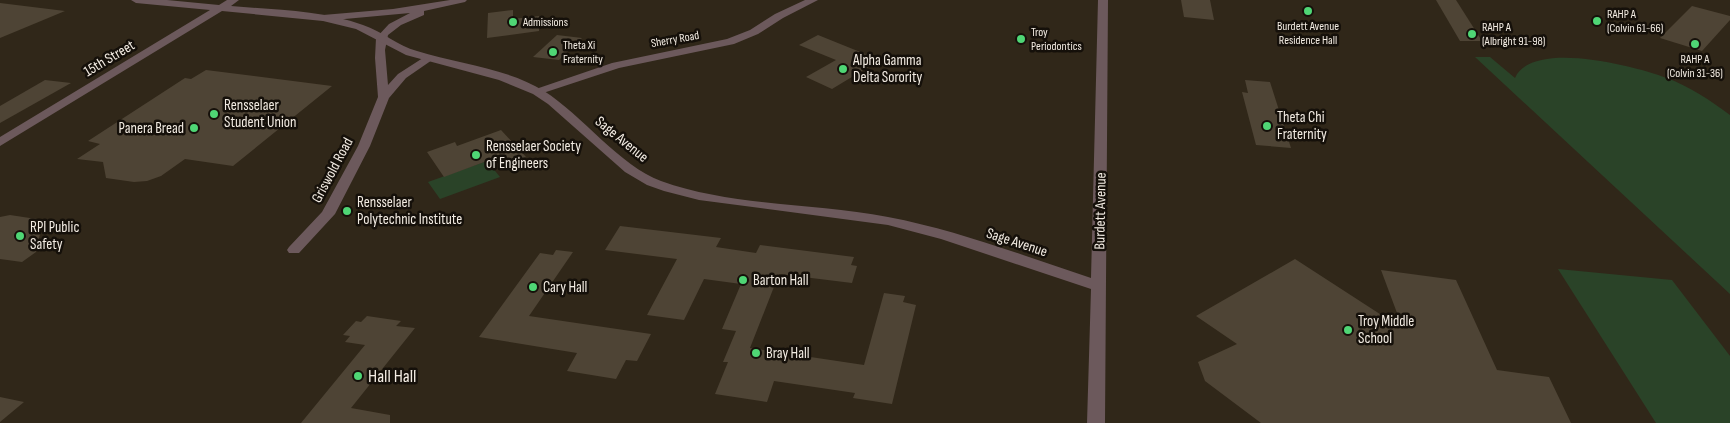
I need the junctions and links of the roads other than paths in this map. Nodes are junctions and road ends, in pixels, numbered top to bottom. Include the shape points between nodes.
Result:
1 (136, 0) edge
2 (234, 0) edge
3 (462, 0) edge
4 (1103, 0) edge
5 (805, 1) edge
6 (438, 6) junction
7 (219, 9) junction
8 (323, 18) junction
9 (381, 39) junction
10 (430, 58) junction
11 (537, 92) junction
12 (384, 97) junction
13 (0, 142) edge
14 (294, 250) dead end
15 (1098, 286) junction
16 (1096, 423) edge

1 - 7 street, Sage Avenue
2 - 7 street, 15th Street
3 - 6 street
4 - 15 street, Burdett Avenue
5 - 11 street, Sherry Road via 754,32 730,42 616,65
6 - 8 street
6 - 9 street via 390,28
7 - 8 street, Sage Avenue
7 - 13 street, 15th Street
8 - 9 street, Sage Avenue via 360,27
9 - 10 street, Sage Avenue
9 - 12 street via 380,80
10 - 11 street, Sage Avenue via 503,78
10 - 12 street, Griswold Road via 402,76
11 - 15 street, Sage Avenue via 630,170 652,182 699,196 888,221 946,236
12 - 14 street, Griswold Road via 358,159 328,214
15 - 16 street, Burdett Avenue

